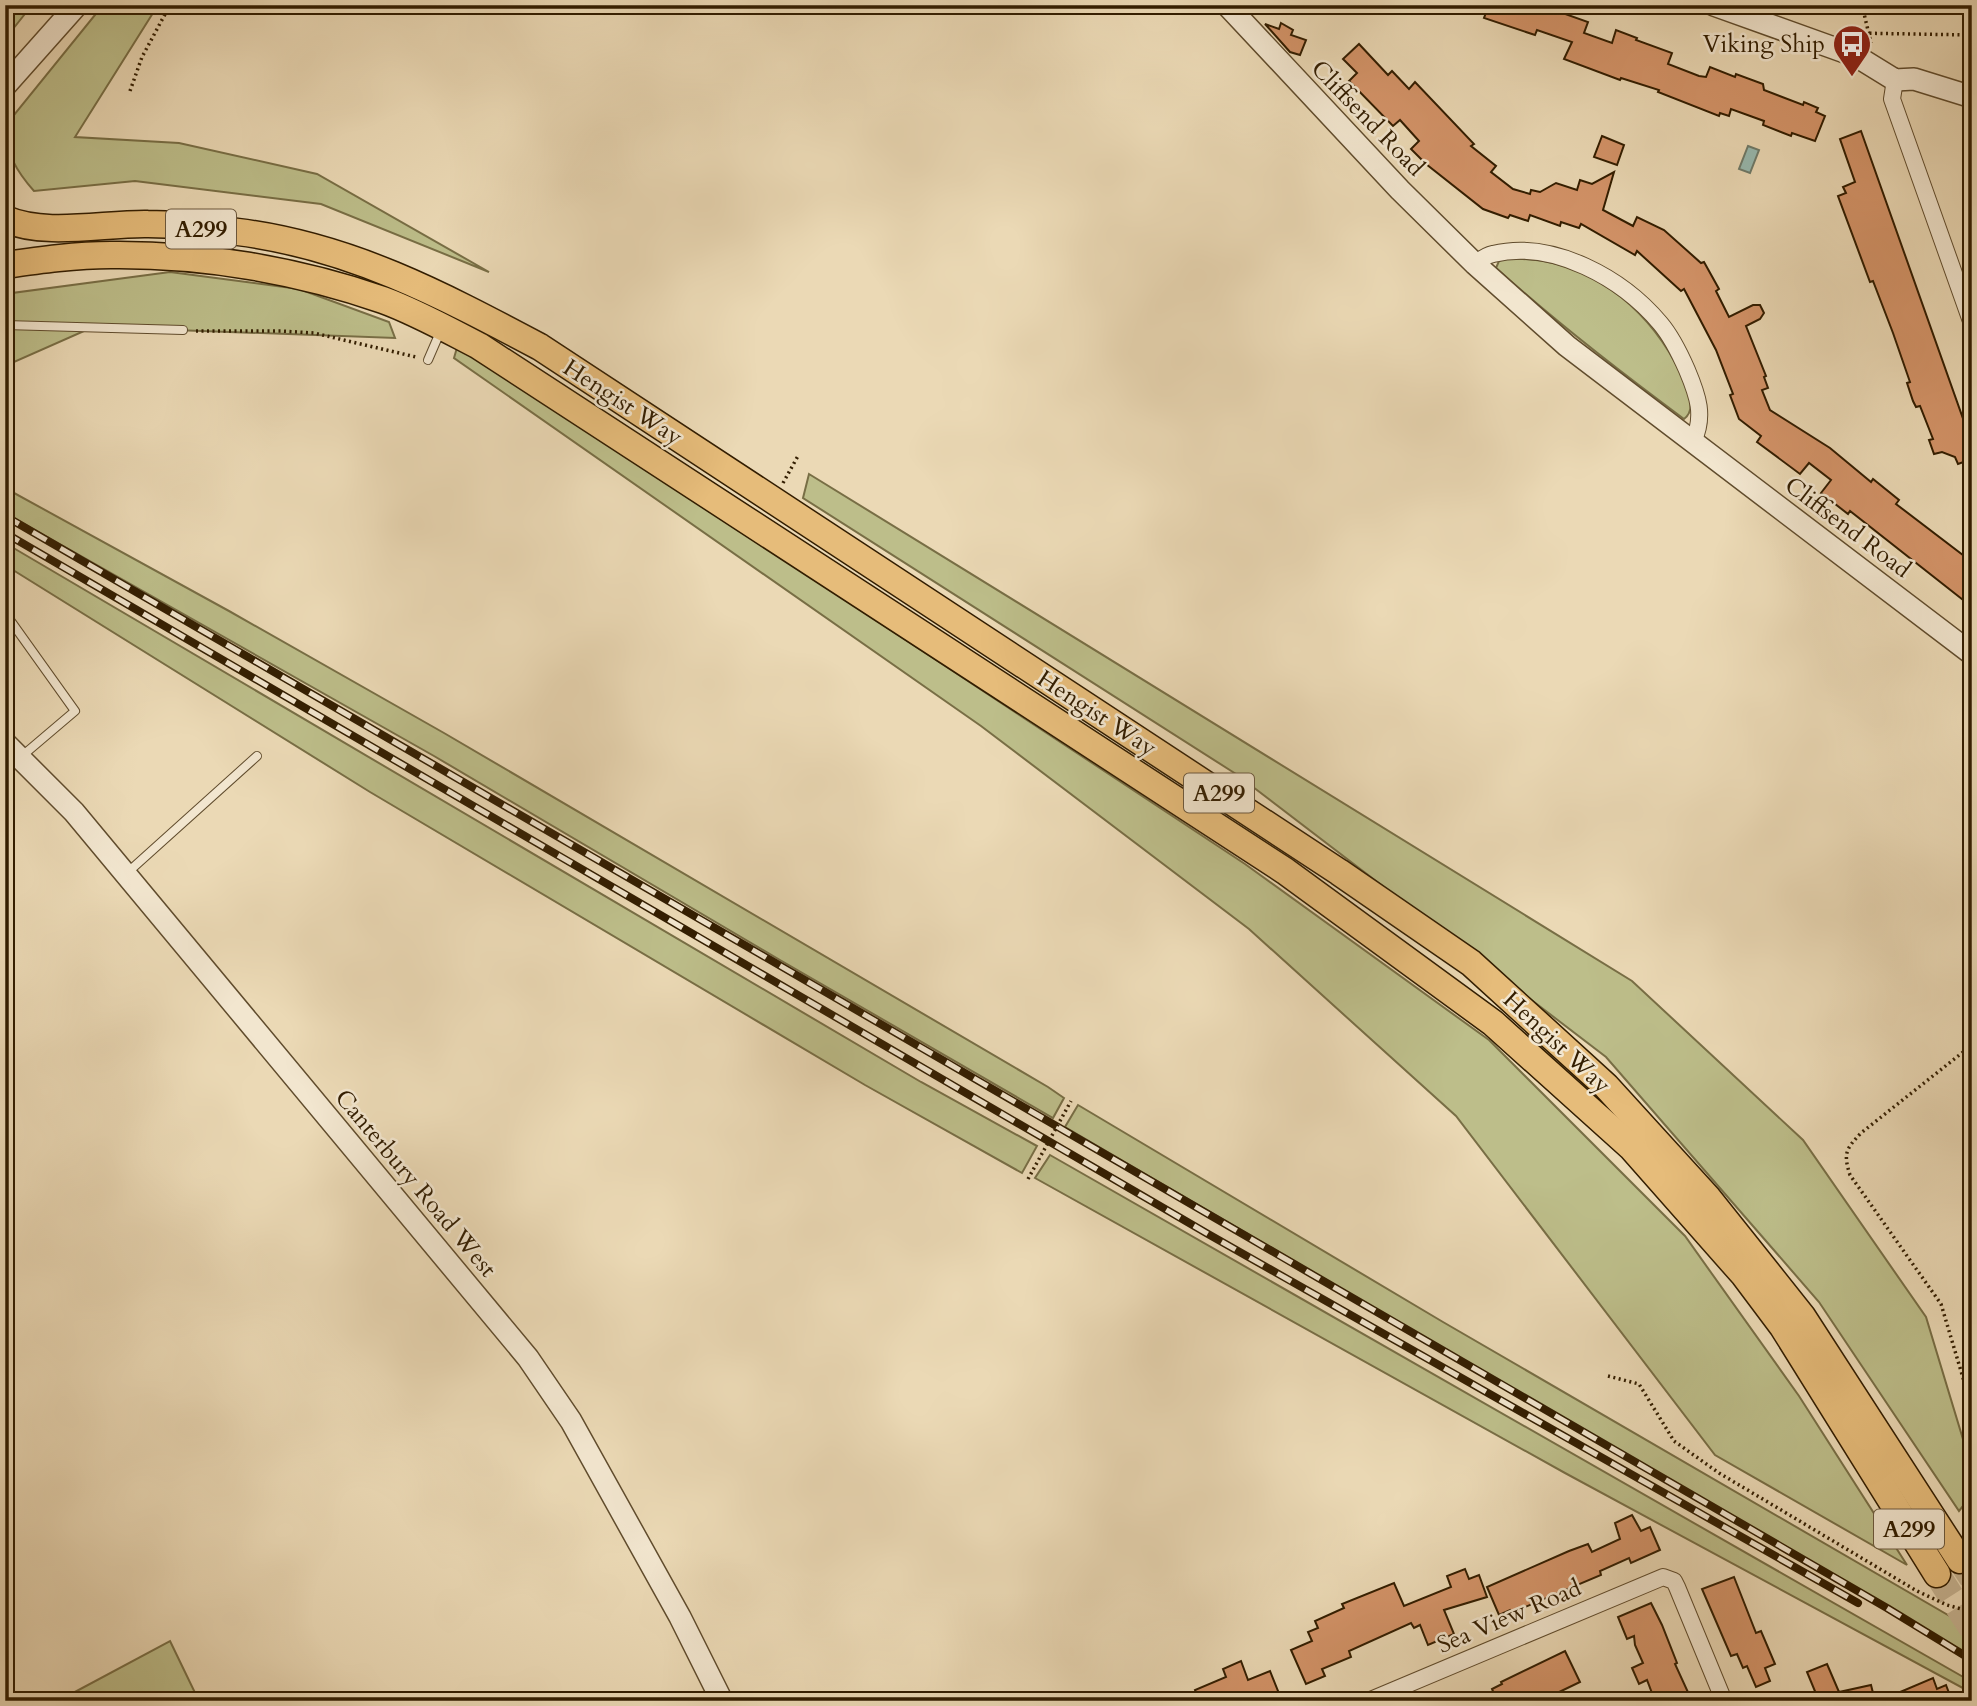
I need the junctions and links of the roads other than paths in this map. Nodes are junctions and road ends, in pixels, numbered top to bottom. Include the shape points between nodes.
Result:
1 (77, 5) edge
2 (1227, 5) edge
3 (1714, 5) edge
4 (1895, 80) junction
5 (5, 86) edge
6 (1972, 97) edge
7 (5, 219) edge
8 (1475, 264) junction
9 (5, 265) edge
10 (1972, 324) edge
11 (5, 326) edge
12 (442, 327) junction
13 (183, 330) road end
14 (428, 360) road end
15 (1693, 442) junction
16 (5, 614) edge
17 (1972, 654) edge
18 (12, 750) edge
19 (257, 756) dead end
20 (125, 874) junction
21 (1960, 1560) tunnel mouth
22 (1937, 1574) tunnel mouth
23 (722, 1701) edge
24 (1368, 1701) edge
25 (1724, 1701) edge

1 - 5 street
2 - 8 street, Cliffsend Road
3 - 4 street via 1856,56
4 - 6 street via 1914,79
4 - 10 street via 1892,99
7 - 21 highway, Hengist Way / A299 via 37,227 149,224 240,232 323,249 440,294 540,347 1339,872 1471,963 1606,1086 1708,1198 1802,1316
8 - 15 street, Cliffsend Road via 1567,346
8 - 15 street via 1491,254 1518,251 1556,256 1596,271 1630,294 1661,324 1680,353 1696,391 1700,426
9 - 12 highway, Hengist Way / A299 via 111,255 170,256 248,266 384,300
11 - 13 lane
12 - 14 lane
12 - 22 highway, Hengist Way / A299 via 479,346 1285,872 1493,1023 1631,1147 1744,1275 1783,1327
15 - 17 street, Cliffsend Road
16 - 18 lane via 75,711
18 - 20 street, Canterbury Road West via 74,812
19 - 20 lane
20 - 23 street, Canterbury Road West via 547,1384 680,1617
24 - 25 street, Sea View Road via 1658,1578 1674,1581

